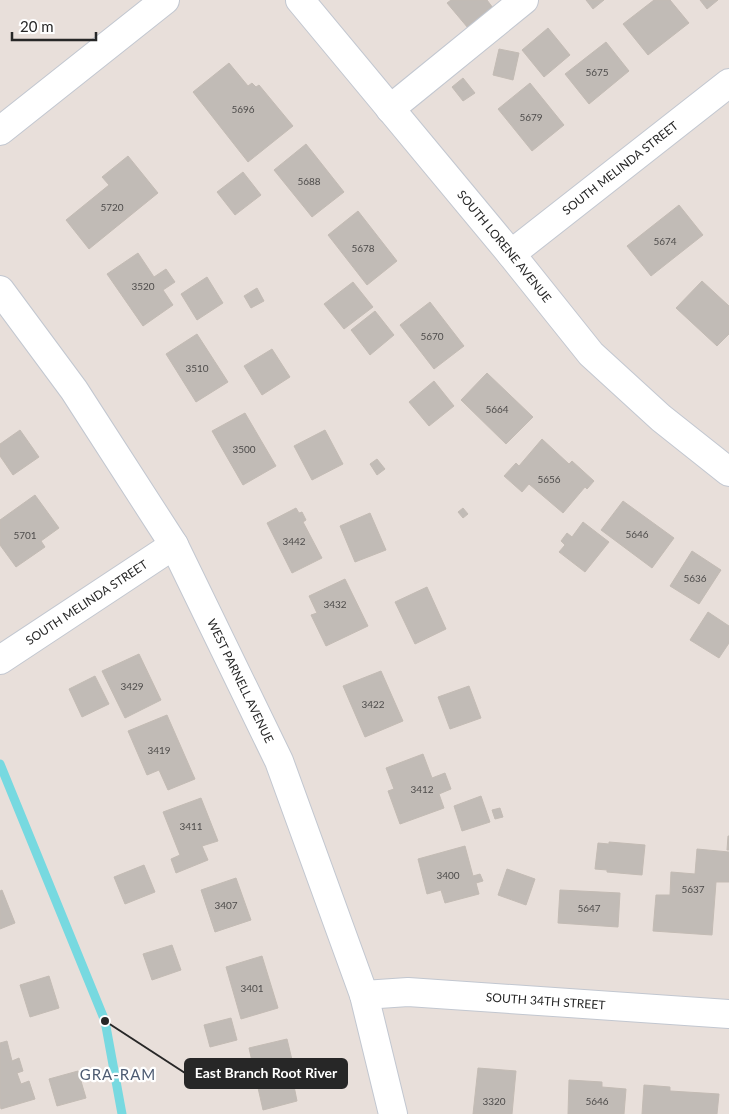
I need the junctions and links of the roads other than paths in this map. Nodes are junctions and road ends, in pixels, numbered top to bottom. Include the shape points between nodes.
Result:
1 (165, 0) edge
2 (300, 0) edge
3 (524, 0) edge
4 (729, 83) edge
5 (390, 109) junction
6 (0, 131) edge
7 (511, 254) junction
8 (0, 290) edge
9 (729, 472) edge
10 (174, 545) junction
11 (0, 660) edge
12 (364, 994) junction
13 (729, 1014) edge
14 (393, 1114) edge

1 - 6 street
2 - 5 street, SOUTH LORENE AVENUE
3 - 5 street
4 - 7 street, SOUTH MELINDA STREET
5 - 7 street, SOUTH LORENE AVENUE
7 - 9 street, SOUTH LORENE AVENUE via 591,354 661,418
8 - 10 street, WEST PARNELL AVENUE via 74,390
10 - 11 street, SOUTH MELINDA STREET
10 - 12 street, WEST PARNELL AVENUE via 279,761
12 - 13 street, SOUTH 34TH STREET via 408,992
12 - 14 street, WEST PARNELL AVENUE

